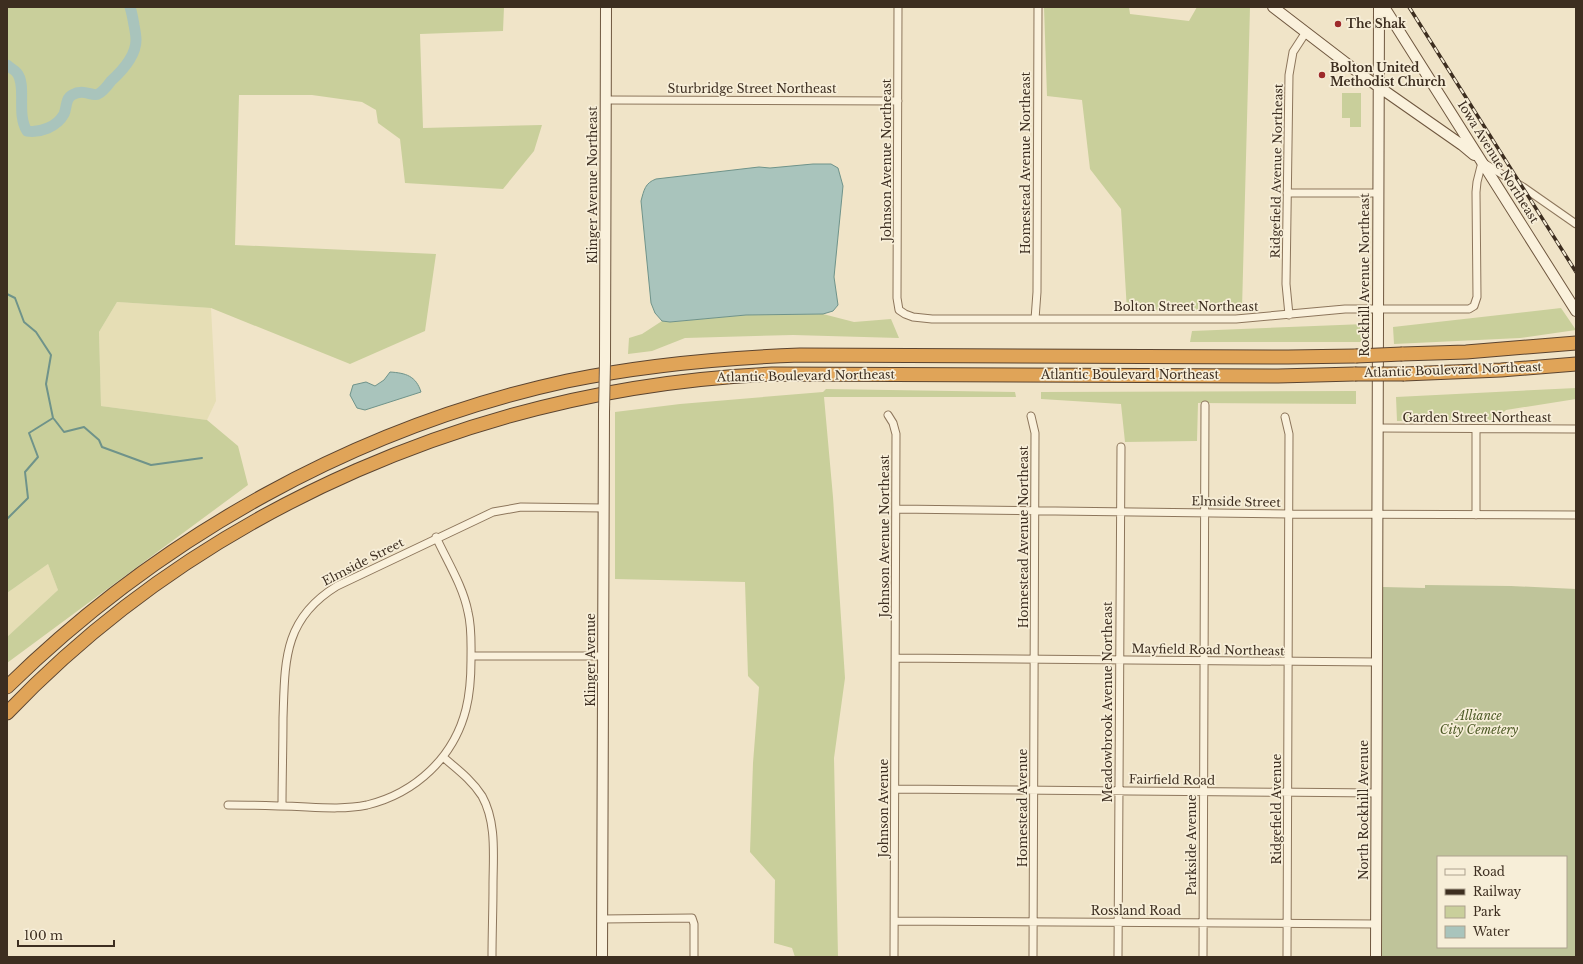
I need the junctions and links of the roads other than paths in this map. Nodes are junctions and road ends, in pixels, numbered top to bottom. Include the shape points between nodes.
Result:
1 (606, 7) edge
2 (898, 7) edge
3 (1038, 7) edge
4 (1273, 7) edge
5 (1379, 7) edge
6 (1384, 7) edge
7 (1306, 32) junction
8 (1378, 87) junction
9 (606, 100) junction
10 (898, 101) junction
11 (1482, 162) junction
12 (1287, 193) junction
13 (1379, 193) junction
14 (1576, 224) edge
15 (1378, 308) junction
16 (1576, 311) edge
17 (901, 312) joint
18 (1289, 315) junction
19 (1035, 319) junction
20 (1571, 344) edge
21 (605, 362) joint
22 (1576, 364) edge
23 (1205, 405) dead end
24 (888, 416) dead end
25 (1031, 416) dead end
26 (1285, 417) dead end
27 (1378, 428) junction
28 (1476, 429) junction
29 (1576, 429) edge
30 (1121, 447) dead end
31 (604, 508) junction
32 (896, 509) junction
33 (1036, 511) junction
34 (1120, 512) junction
35 (1204, 513) junction
36 (1289, 514) junction
37 (1378, 514) junction
38 (1476, 515) junction
39 (1576, 515) edge
40 (436, 537) junction
41 (471, 656) junction
42 (604, 656) junction
43 (896, 658) junction
44 (1034, 659) junction
45 (1120, 660) junction
46 (1204, 660) junction
47 (1289, 662) junction
48 (1377, 662) junction
49 (7, 686) edge
50 (7, 713) edge
51 (443, 757) junction
52 (895, 789) junction
53 (1034, 790) junction
54 (1119, 791) junction
55 (1203, 791) junction
56 (1288, 793) junction
57 (1377, 793) junction
58 (228, 804) dead end
59 (282, 806) junction
60 (602, 919) junction
61 (895, 921) junction
62 (1033, 922) junction
63 (1118, 922) junction
64 (1203, 923) junction
65 (1287, 923) junction
66 (1376, 924) junction
67 (492, 957) edge
68 (602, 957) edge
69 (694, 957) edge
70 (894, 957) edge
71 (1033, 957) edge
72 (1118, 957) edge
73 (1203, 957) edge
74 (1287, 957) edge
75 (1376, 957) edge

1 - 9 street, Klinger Avenue Northeast
2 - 10 street, Johnson Avenue Northeast
3 - 19 street, Homestead Avenue Northeast
4 - 7 street
5 - 8 street, Rockhill Avenue Northeast
6 - 11 street, Iowa Avenue Northeast
7 - 8 street
7 - 12 street, Ridgefield Avenue Northeast via 1294,52 1289,74
8 - 11 street
8 - 13 street, Rockhill Avenue Northeast
9 - 10 street, Sturbridge Street Northeast
9 - 21 street, Klinger Avenue Northeast
10 - 17 street, Johnson Avenue Northeast via 897,298
11 - 14 street
11 - 15 street, Bolton Street Northeast via 1476,192 1476,303 1465,310
11 - 16 street, Iowa Avenue Northeast
12 - 13 street
12 - 18 street, Ridgefield Avenue Northeast via 1286,284
13 - 15 street, Rockhill Avenue Northeast
15 - 18 street, Bolton Street Northeast
15 - 27 street, Rockhill Avenue Northeast
17 - 19 street, Bolton Street Northeast via 918,318
18 - 19 street, Bolton Street Northeast via 1236,320
20 - 49 highway, Atlantic Boulevard Northeast, bridge via 1466,352 1356,356 745,357 669,364 567,381 484,403 415,426 348,453 267,494 203,531 122,586 66,631
21 - 31 street, Klinger Avenue, bridge
22 - 50 highway, Atlantic Boulevard Northeast, bridge via 1404,374 1246,376 772,374 659,384 546,405 449,434 382,459 318,488 254,522 171,574 118,613 63,659
23 - 35 street, Parkside Avenue
24 - 32 street, Johnson Avenue Northeast via 894,423 896,434
25 - 33 street, Homestead Avenue Northeast via 1036,433
26 - 36 street via 1289,434
27 - 28 street, Garden Street Northeast
27 - 37 street, Rockhill Avenue Northeast
28 - 29 street, Garden Street Northeast
28 - 38 street
30 - 34 street, Meadowbrook Avenue Northeast
31 - 40 street, Elmside Street via 502,509
31 - 42 street, Klinger Avenue
32 - 33 street, Elmside Street
32 - 43 street, Johnson Avenue Northeast
33 - 34 street, Elmside Street
33 - 44 street, Homestead Avenue Northeast
34 - 35 street, Elmside Street
34 - 45 street, Meadowbrook Avenue Northeast
35 - 36 street, Elmside Street
35 - 46 street, Parkside Avenue
36 - 37 street, Elmside Street
36 - 47 street
37 - 38 street, Elmside Street
37 - 48 street, Rockhill Avenue Northeast
38 - 39 street, Elmside Street
40 - 41 street via 466,604 470,622
40 - 59 street, Elmside Street via 329,591 308,610 298,625 290,642 285,665
41 - 42 street
41 - 51 street via 470,689 466,708 456,735
42 - 60 street, Klinger Avenue
43 - 44 street, Mayfield Road Northeast
43 - 52 street, Johnson Avenue
44 - 45 street, Mayfield Road Northeast
44 - 53 street, Homestead Avenue
45 - 46 street, Mayfield Road Northeast
45 - 54 street, Meadowbrook Avenue Northeast
46 - 47 street, Mayfield Road Northeast
46 - 55 street, Parkside Avenue
47 - 48 street, Mayfield Road Northeast
47 - 56 street, Ridgefield Avenue
48 - 57 street, North Rockhill Avenue
51 - 59 street via 410,787 375,802 347,808
51 - 67 street via 476,788 484,800 490,818 493,838
52 - 53 street, Fairfield Road
52 - 61 street, Johnson Avenue
53 - 54 street, Fairfield Road
53 - 62 street, Homestead Avenue
54 - 55 street, Fairfield Road
54 - 63 street, Meadowbrook Avenue Northeast
55 - 56 street, Fairfield Road
55 - 64 street, Parkside Avenue
56 - 57 street, Fairfield Road
56 - 65 street, Ridgefield Avenue
57 - 66 street, North Rockhill Avenue
58 - 59 street
60 - 68 street, Klinger Avenue
60 - 69 street via 692,918
61 - 62 street, Rossland Road
61 - 70 street, Johnson Avenue
62 - 63 street, Rossland Road
62 - 71 street, Homestead Avenue
63 - 64 street, Rossland Road
63 - 72 street, Meadowbrook Avenue Northeast
64 - 65 street, Rossland Road
64 - 73 street, Parkside Avenue
65 - 66 street, Rossland Road
65 - 74 street, Ridgefield Avenue
66 - 75 street, North Rockhill Avenue

